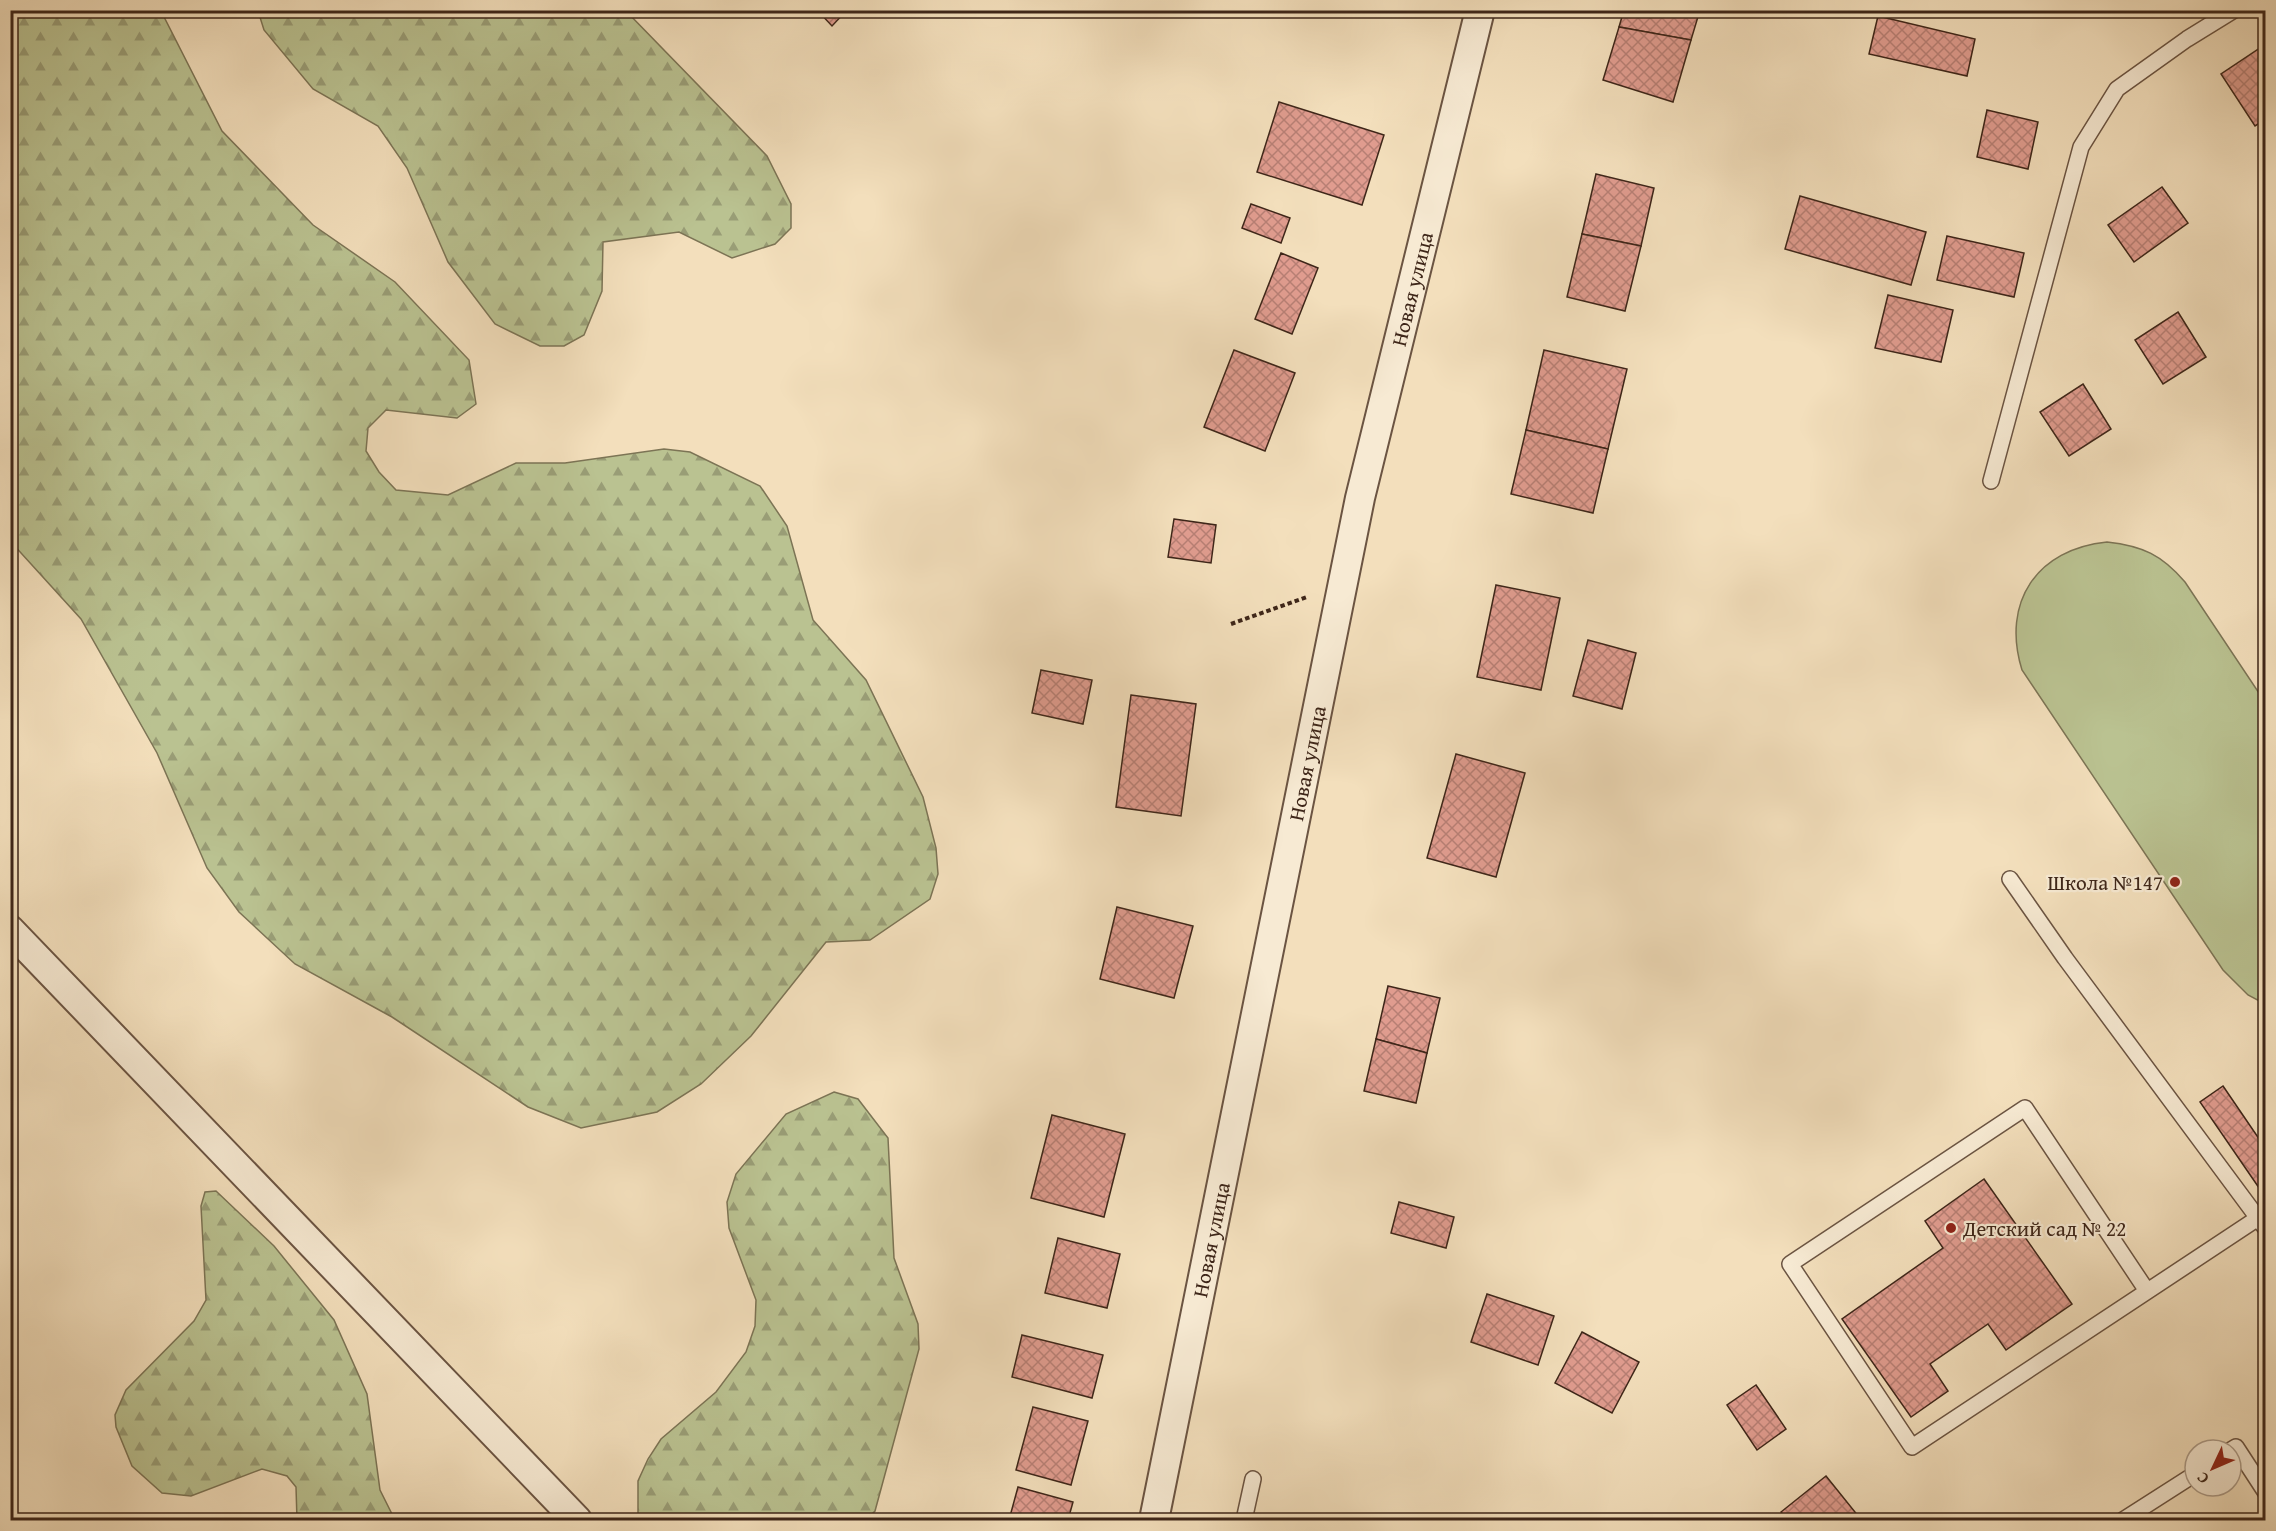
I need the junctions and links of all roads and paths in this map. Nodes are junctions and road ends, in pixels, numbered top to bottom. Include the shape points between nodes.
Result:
1 (1480, 10) edge
2 (2234, 10) edge
3 (1990, 481) dead end
4 (1342, 587) junction
5 (1231, 624) dead end
6 (2010, 879) dead end
7 (10, 930) edge
8 (2262, 1223) edge
9 (2147, 1292) junction
10 (2243, 1458) edge
11 (1253, 1479) dead end
12 (2183, 1482) edge
13 (2265, 1493) edge
14 (577, 1521) edge
15 (1154, 1521) edge
16 (1244, 1521) edge
17 (2123, 1521) edge

1 - 4 street, Новая улица via 1360,498
2 - 3 lane via 2117,88 2081,147
4 - 5 path via 1299,598
4 - 15 street, Новая улица
6 - 8 lane
7 - 14 street
8 - 9 lane
9 - 9 lane via 1912,1448 1790,1264 2025,1108
10 - 13 lane
11 - 16 lane
12 - 17 lane

